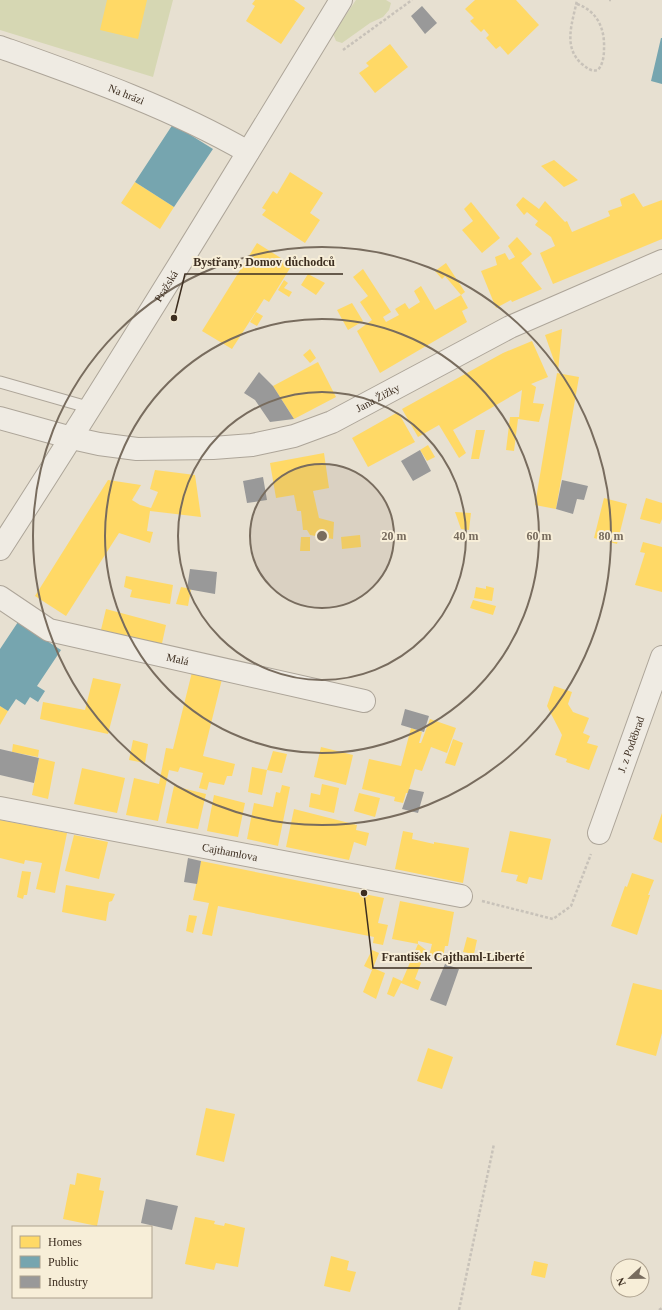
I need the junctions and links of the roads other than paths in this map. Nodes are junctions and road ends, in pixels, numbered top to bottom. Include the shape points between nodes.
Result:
1 (341, 0) edge
2 (0, 47) edge
3 (248, 152) junction
4 (662, 261) edge
5 (0, 382) edge
6 (90, 408) junction
7 (0, 418) edge
8 (72, 438) junction
9 (0, 549) edge
10 (0, 598) edge
11 (662, 657) edge
12 (364, 701) dead end
13 (0, 808) edge
14 (599, 833) road end
15 (461, 896) road end

1 - 3 street, Pražská
2 - 3 street, Na hrázi via 123,93 189,121
3 - 6 street, Pražská
4 - 8 street, Jana Žižky via 510,327 332,422 294,436 252,445 137,449
5 - 6 lane
6 - 8 street, Pražská
7 - 8 street, Jana Žižky
8 - 9 street, Pražská
10 - 12 street, Malá via 49,630
11 - 14 street, J. z Poděbrad
13 - 15 street, Cajthamlova

